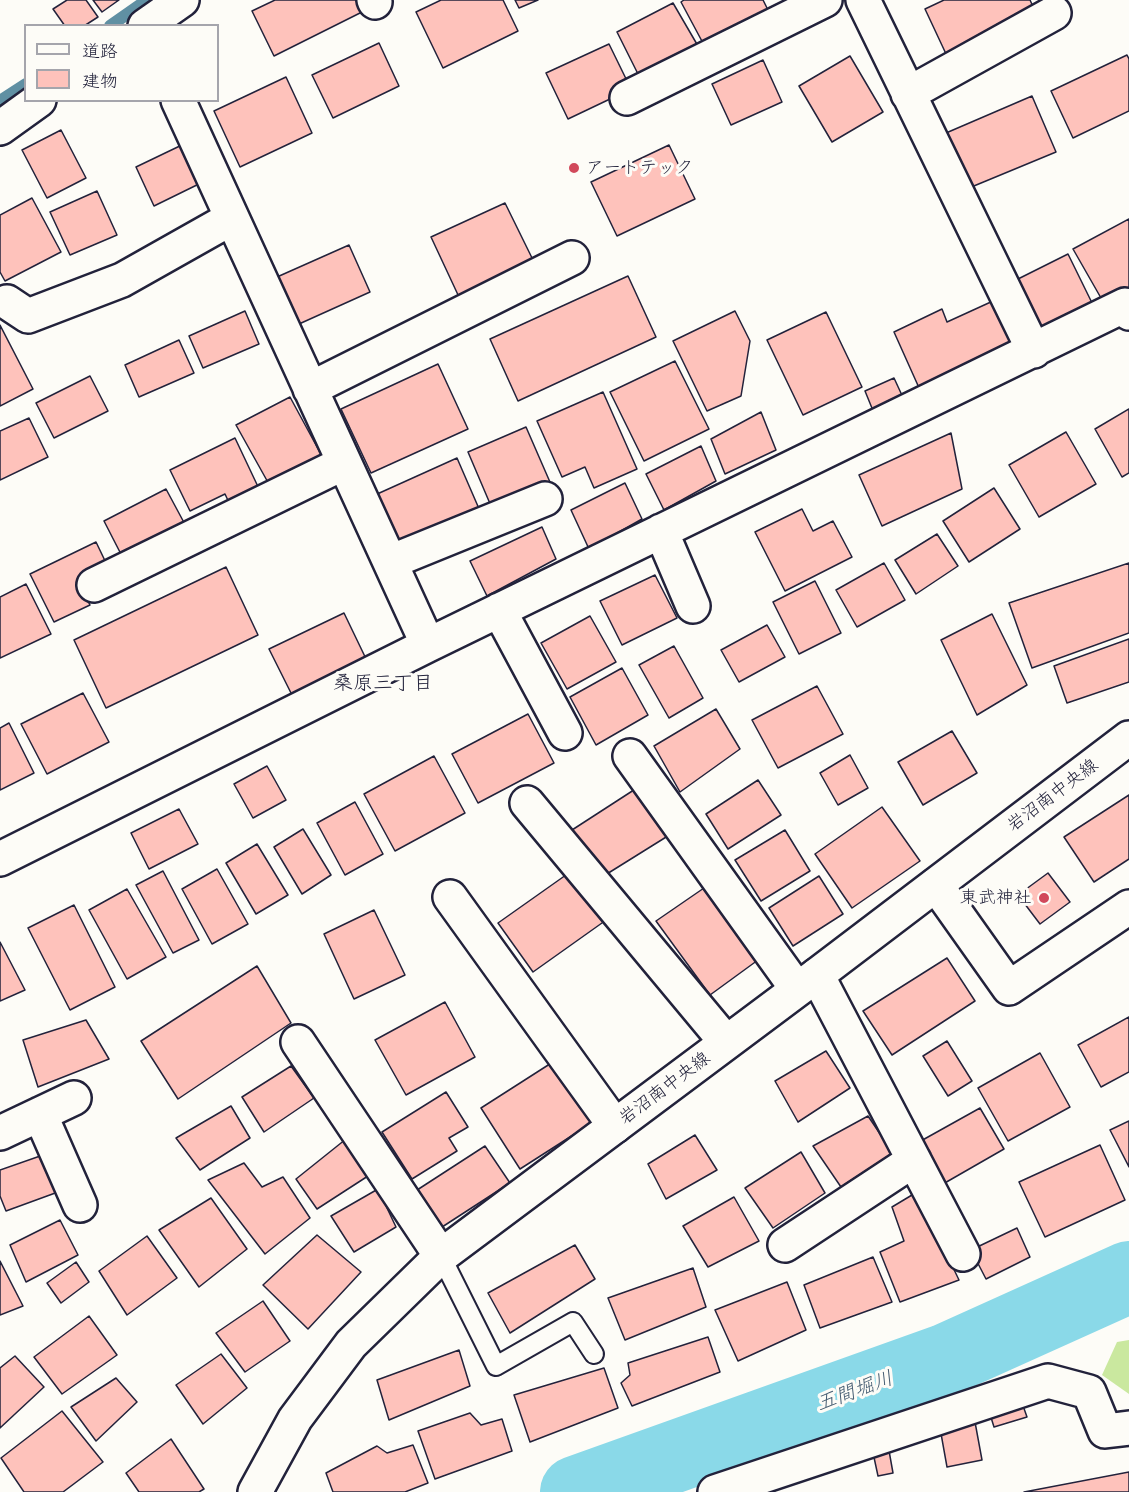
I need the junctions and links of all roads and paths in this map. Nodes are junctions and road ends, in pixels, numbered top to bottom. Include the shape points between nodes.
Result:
1 (182, 0) edge
2 (825, 0) edge
3 (863, 0) edge
4 (1054, 13) dead end
5 (148, 24) edge
6 (908, 94) junction
7 (627, 98) dead end
8 (36, 102) edge
9 (179, 102) edge
10 (0, 128) edge
11 (232, 218) junction
12 (572, 258) dead end
13 (7, 302) dead end
14 (1129, 313) edge
15 (1034, 351) junction
16 (310, 389) junction
17 (345, 463) junction
18 (545, 499) dead end
19 (661, 531) junction
20 (390, 562) junction
21 (94, 585) dead end
22 (693, 606) dead end
23 (499, 610) junction
24 (428, 645) junction
25 (565, 733) dead end
26 (1129, 738) edge
27 (630, 756) dead end
28 (527, 803) dead end
29 (0, 859) edge
30 (936, 885) junction
31 (450, 897) dead end
32 (1129, 907) edge
33 (807, 982) junction
34 (298, 1042) dead end
35 (726, 1042) junction
36 (74, 1098) dead end
37 (40, 1114) junction
38 (615, 1126) junction
39 (0, 1133) edge
40 (914, 1160) junction
41 (80, 1205) dead end
42 (785, 1245) dead end
43 (963, 1254) dead end
44 (441, 1256) junction
45 (594, 1354) dead end
46 (1129, 1428) edge
47 (255, 1492) edge
48 (715, 1492) edge

1 - 5 street
2 - 7 street
3 - 6 street
4 - 6 street
6 - 15 street
8 - 10 street
9 - 11 street
11 - 13 street via 122,280 28,316
11 - 16 street
12 - 16 street
14 - 15 street via 1125,305
15 - 19 street
16 - 17 street
17 - 20 street
17 - 21 street
18 - 20 street
19 - 22 street
19 - 23 street
20 - 24 street
23 - 24 street
23 - 25 street
24 - 29 street
26 - 30 street, 岩沼南中央線
27 - 33 street
28 - 35 street
30 - 32 street via 1009,988
30 - 33 street, 岩沼南中央線
31 - 38 street
33 - 35 street, 岩沼南中央線
33 - 40 street
34 - 44 street
35 - 38 street, 岩沼南中央線
36 - 37 street
37 - 39 street
37 - 41 street
38 - 44 street, 岩沼南中央線
40 - 42 street
40 - 43 street
44 - 45 lane via 496,1366 573,1322
44 - 47 street, 岩沼南中央線 via 351,1344 295,1419
46 - 48 street via 1106,1431 1089,1392 1048,1381

